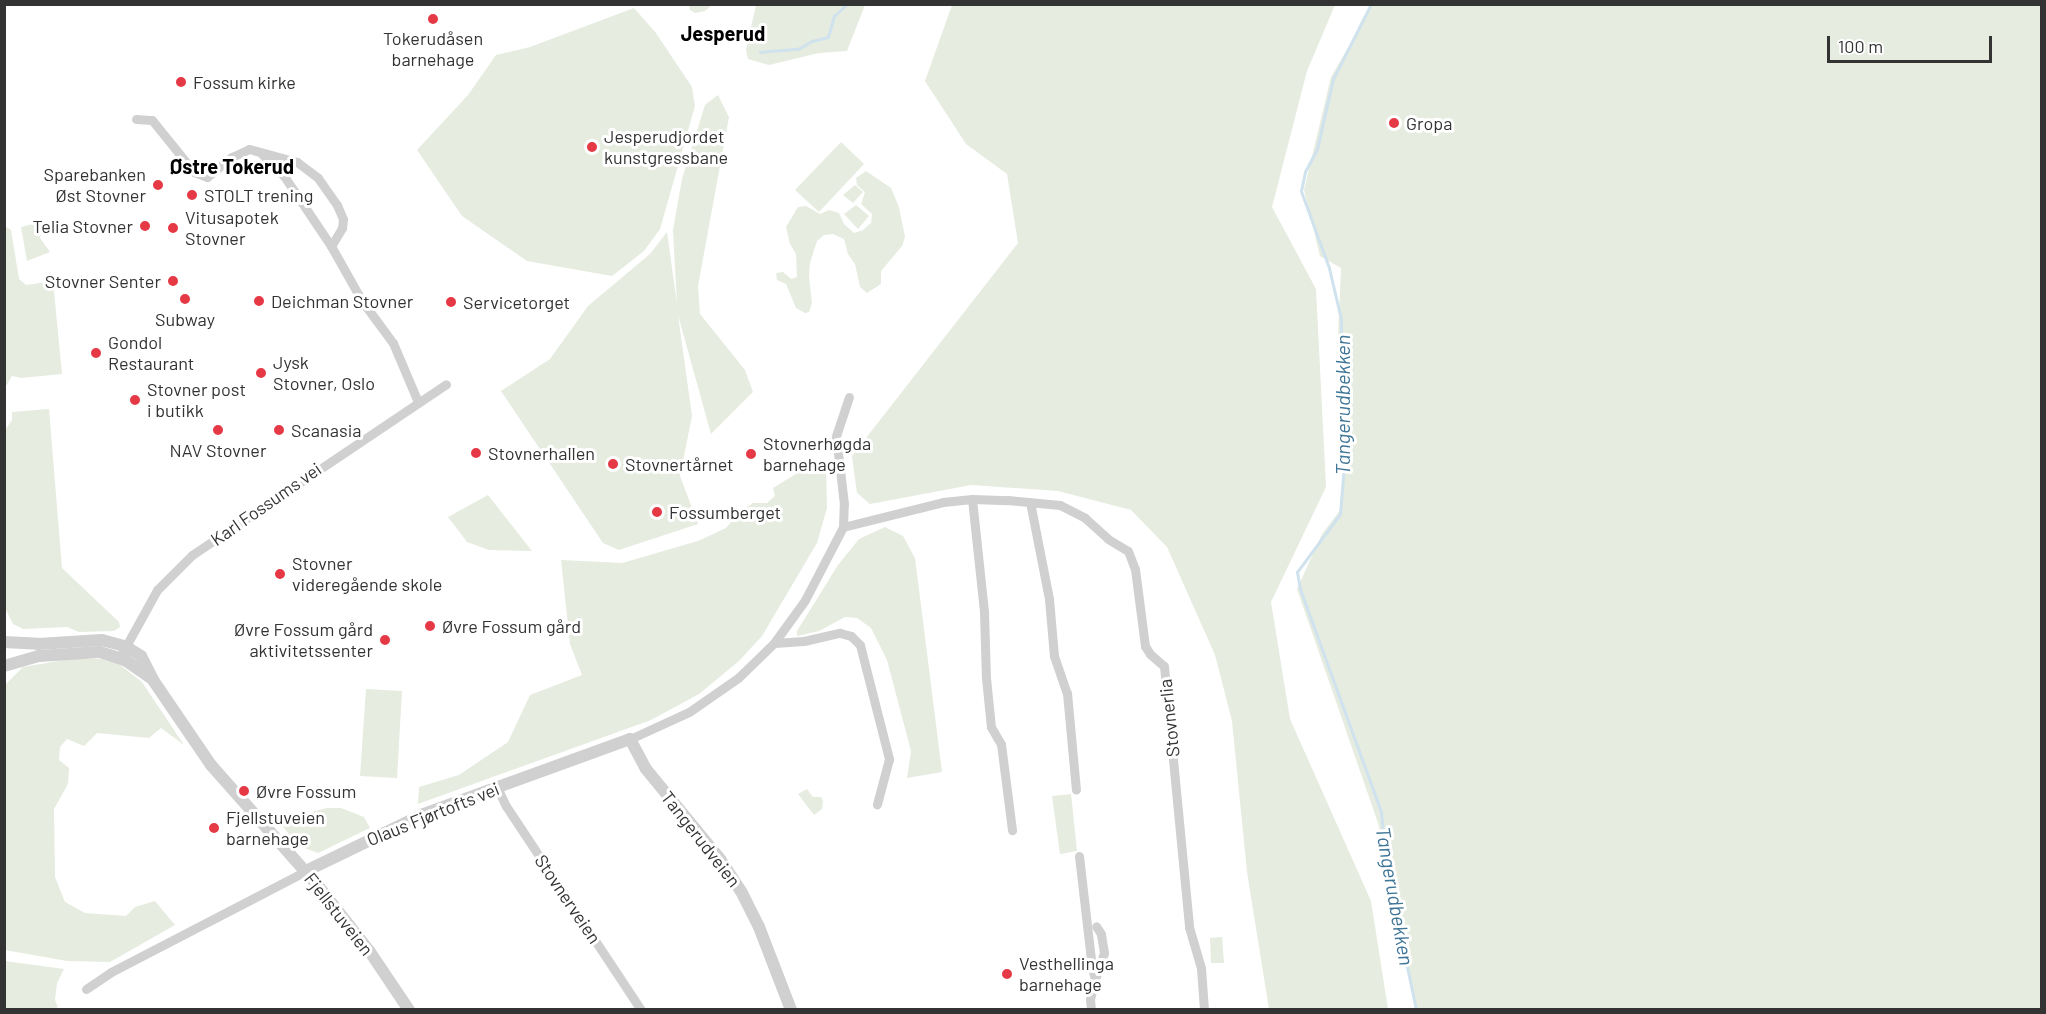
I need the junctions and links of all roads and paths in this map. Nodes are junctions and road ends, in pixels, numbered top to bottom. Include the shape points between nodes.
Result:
1 (136, 119) dead end
2 (260, 151) junction
3 (331, 246) junction
4 (446, 384) dead end
5 (849, 397) dead end
6 (418, 402) junction
7 (972, 499) junction
8 (1030, 502) junction
9 (843, 527) junction
10 (4, 642) edge
11 (774, 642) junction
12 (4, 648) edge
13 (122, 652) junction
14 (4, 660) edge
15 (4, 666) edge
16 (630, 739) junction
17 (497, 787) junction
18 (1076, 790) dead end
19 (877, 804) dead end
20 (1012, 830) dead end
21 (1079, 856) dead end
22 (306, 872) junction
23 (1096, 926) dead end
24 (1095, 979) junction
25 (86, 989) dead end
26 (409, 1010) edge
27 (641, 1010) edge
28 (791, 1010) edge
29 (1091, 1010) edge
30 (1204, 1010) edge

1 - 2 street via 152,120 194,172 207,177 232,157 249,149
2 - 3 street via 284,176
2 - 3 street via 297,162 318,178 342,219 342,228
3 - 6 street via 362,302 393,343
4 - 6 street, Karl Fossums vei
5 - 9 street via 836,436
6 - 13 street, Karl Fossums vei via 192,555 157,590
7 - 8 street, Stovnerlia
7 - 9 street, Stovnerlia via 943,502
7 - 20 street via 991,727 1001,744
8 - 18 street via 1049,599 1054,656 1067,693
8 - 30 street, Stovnerlia via 1060,505 1085,518 1128,551 1135,569 1146,646 1164,666 1190,927 1201,968
9 - 11 street via 805,600
10 - 13 street via 38,644 93,639
11 - 16 street via 738,678 689,712
11 - 19 street via 804,641 840,633 851,636 860,645 889,759
12 - 14 street
13 - 15 street via 39,656
13 - 22 street, Fjellstuveien via 143,659 211,765
16 - 17 street, Olaus Fjørtofts vei
16 - 28 street, Tangerudveien via 646,769 720,859 741,891
17 - 22 street, Olaus Fjørtofts vei via 402,823
17 - 27 street, Stovnerveien
21 - 24 street
22 - 25 street, Olaus Fjørtofts vei via 111,972
22 - 26 street, Fjellstuveien via 370,952
23 - 24 street via 1104,957
24 - 29 street

